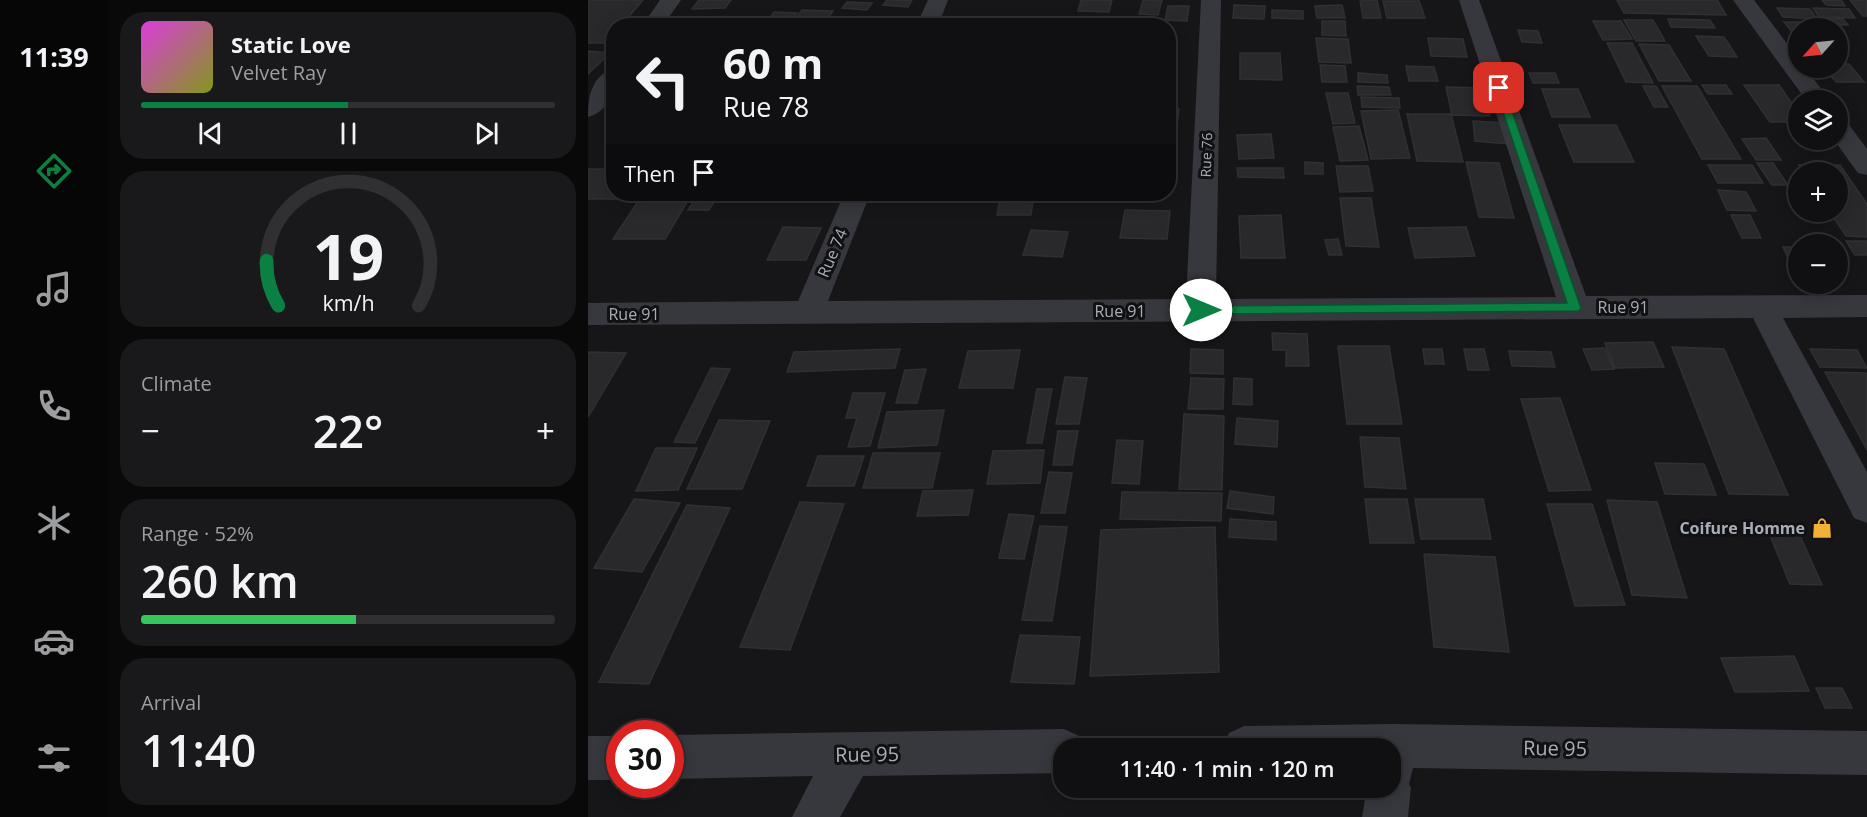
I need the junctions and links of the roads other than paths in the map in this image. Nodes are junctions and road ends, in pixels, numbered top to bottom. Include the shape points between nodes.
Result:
1 (671, 0) edge
2 (938, 0) edge
3 (1211, 0) edge
4 (1469, 0) edge
5 (1743, 0) edge
6 (658, 18) edge
7 (930, 18) edge
8 (606, 86) edge
9 (1810, 90) edge
10 (588, 110) edge
11 (1848, 141) edge
12 (1867, 167) edge
13 (854, 201) edge
14 (1762, 306) junction
15 (1867, 306) edge
16 (1575, 308) junction
17 (1201, 310) junction
18 (807, 313) junction
19 (588, 314) edge
20 (1867, 507) edge
21 (1053, 751) edge
22 (1867, 753) edge
23 (851, 754) junction
24 (684, 757) edge
25 (588, 758) edge
26 (606, 758) edge
27 (1401, 770) edge
28 (1388, 798) edge
29 (815, 817) edge
30 (1385, 817) edge

1 - 6 street
2 - 7 street
3 - 17 street, Rue 76
4 - 16 street
5 - 9 street
8 - 10 street
11 - 12 street
13 - 18 street, Rue 74
14 - 15 street, Rue 91
14 - 16 street, Rue 91
14 - 20 street
16 - 17 street, Rue 91
17 - 18 street, Rue 91
18 - 19 street, Rue 91
21 - 23 street, Rue 95
22 - 27 street, Rue 95
23 - 24 street, Rue 95
23 - 29 street
25 - 26 street
28 - 30 street

